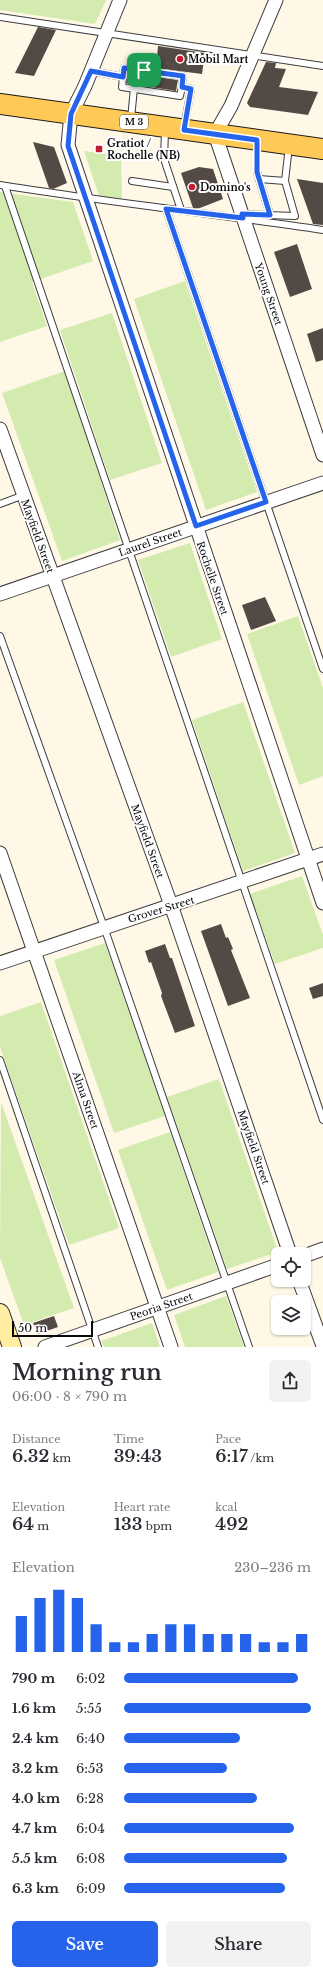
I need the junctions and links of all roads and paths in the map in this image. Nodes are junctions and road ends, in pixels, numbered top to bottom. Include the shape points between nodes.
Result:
1 (120, 0) edge
2 (276, 0) edge
3 (0, 17) edge
4 (106, 34) junction
5 (252, 56) junction
6 (323, 66) edge
7 (91, 71) junction
8 (123, 77) junction
9 (182, 87) junction
10 (139, 88) junction
11 (0, 104) edge
12 (71, 114) junction
13 (130, 122) junction
14 (175, 128) junction
15 (215, 134) junction
16 (257, 140) junction
17 (290, 145) junction
18 (323, 149) edge
19 (259, 179) junction
20 (132, 181) dead end
21 (285, 181) junction
22 (3, 186) edge
23 (173, 187) junction
24 (85, 199) junction
25 (166, 209) junction
26 (181, 210) junction
27 (270, 215) junction
28 (243, 216) junction
29 (323, 230) edge
30 (0, 429) edge
31 (323, 455) edge
32 (323, 483) edge
33 (24, 495) junction
34 (266, 502) junction
35 (0, 504) edge
36 (196, 526) junction
37 (130, 549) junction
38 (53, 576) junction
39 (0, 594) edge
40 (0, 636) edge
41 (323, 669) edge
42 (0, 854) edge
43 (323, 854) edge
44 (308, 860) junction
45 (243, 882) junction
46 (323, 903) edge
47 (172, 905) junction
48 (104, 927) junction
49 (35, 951) junction
50 (0, 963) edge
51 (0, 1060) edge
52 (323, 1120) edge
53 (288, 1247) edge
54 (323, 1249) edge
55 (311, 1253) edge
56 (271, 1267) edge
57 (226, 1283) junction
58 (302, 1287) edge
59 (157, 1308) junction
60 (0, 1313) edge
61 (92, 1330) junction
62 (323, 1346) edge
63 (12, 1347) edge
64 (45, 1347) edge
65 (98, 1347) edge
66 (171, 1347) edge
67 (249, 1347) edge

1 - 4 street, Rochelle Street
2 - 5 street
3 - 4 lane
4 - 5 lane
4 - 7 street, Rochelle Street
5 - 6 lane
5 - 15 street via 231,106
7 - 8 lane
7 - 12 street, Rochelle Street
8 - 9 lane via 124,68 183,76
8 - 10 lane via 122,87
9 - 10 lane via 180,96
9 - 14 lane via 191,89
10 - 13 lane
11 - 12 main road, M 3
12 - 13 main road, M 3
12 - 24 street, Rochelle Street via 68,146
13 - 14 main road, M 3
14 - 15 main road, M 3
14 - 23 lane via 164,159
15 - 16 main road, M 3
15 - 28 street, Young Street
16 - 17 main road, M 3
16 - 19 lane
17 - 18 main road, M 3
17 - 21 lane
19 - 21 lane
19 - 27 lane
20 - 23 lane
21 - 27 lane via 296,216
22 - 24 lane
22 - 37 lane
23 - 26 lane
24 - 25 lane
24 - 36 street, Rochelle Street
25 - 26 lane
25 - 34 lane
26 - 28 lane
27 - 28 lane
28 - 29 lane
28 - 31 street, Young Street
30 - 33 street, Mayfield Street
32 - 34 street, Laurel Street
33 - 35 lane
33 - 38 street, Mayfield Street
34 - 36 street, Laurel Street
34 - 41 lane
36 - 37 street, Laurel Street
36 - 44 street, Rochelle Street
37 - 38 street, Laurel Street
37 - 45 lane
38 - 39 street, Laurel Street
38 - 47 street, Mayfield Street
40 - 48 lane
42 - 49 street, Alma Street
43 - 44 street, Grover Street
44 - 45 street, Grover Street
44 - 46 street, Rochelle Street
45 - 47 street, Grover Street
45 - 52 lane
47 - 48 street, Grover Street
47 - 53 street, Mayfield Street
48 - 49 street, Grover Street
48 - 57 lane
49 - 50 street, Grover Street
49 - 59 street, Alma Street
51 - 61 lane
54 - 55 street
56 - 57 street, Peoria Street
57 - 59 street, Peoria Street
57 - 67 lane
58 - 62 street
59 - 61 street, Peoria Street
59 - 66 street, Alma Street
60 - 63 street
61 - 64 street, Peoria Street
61 - 65 lane

